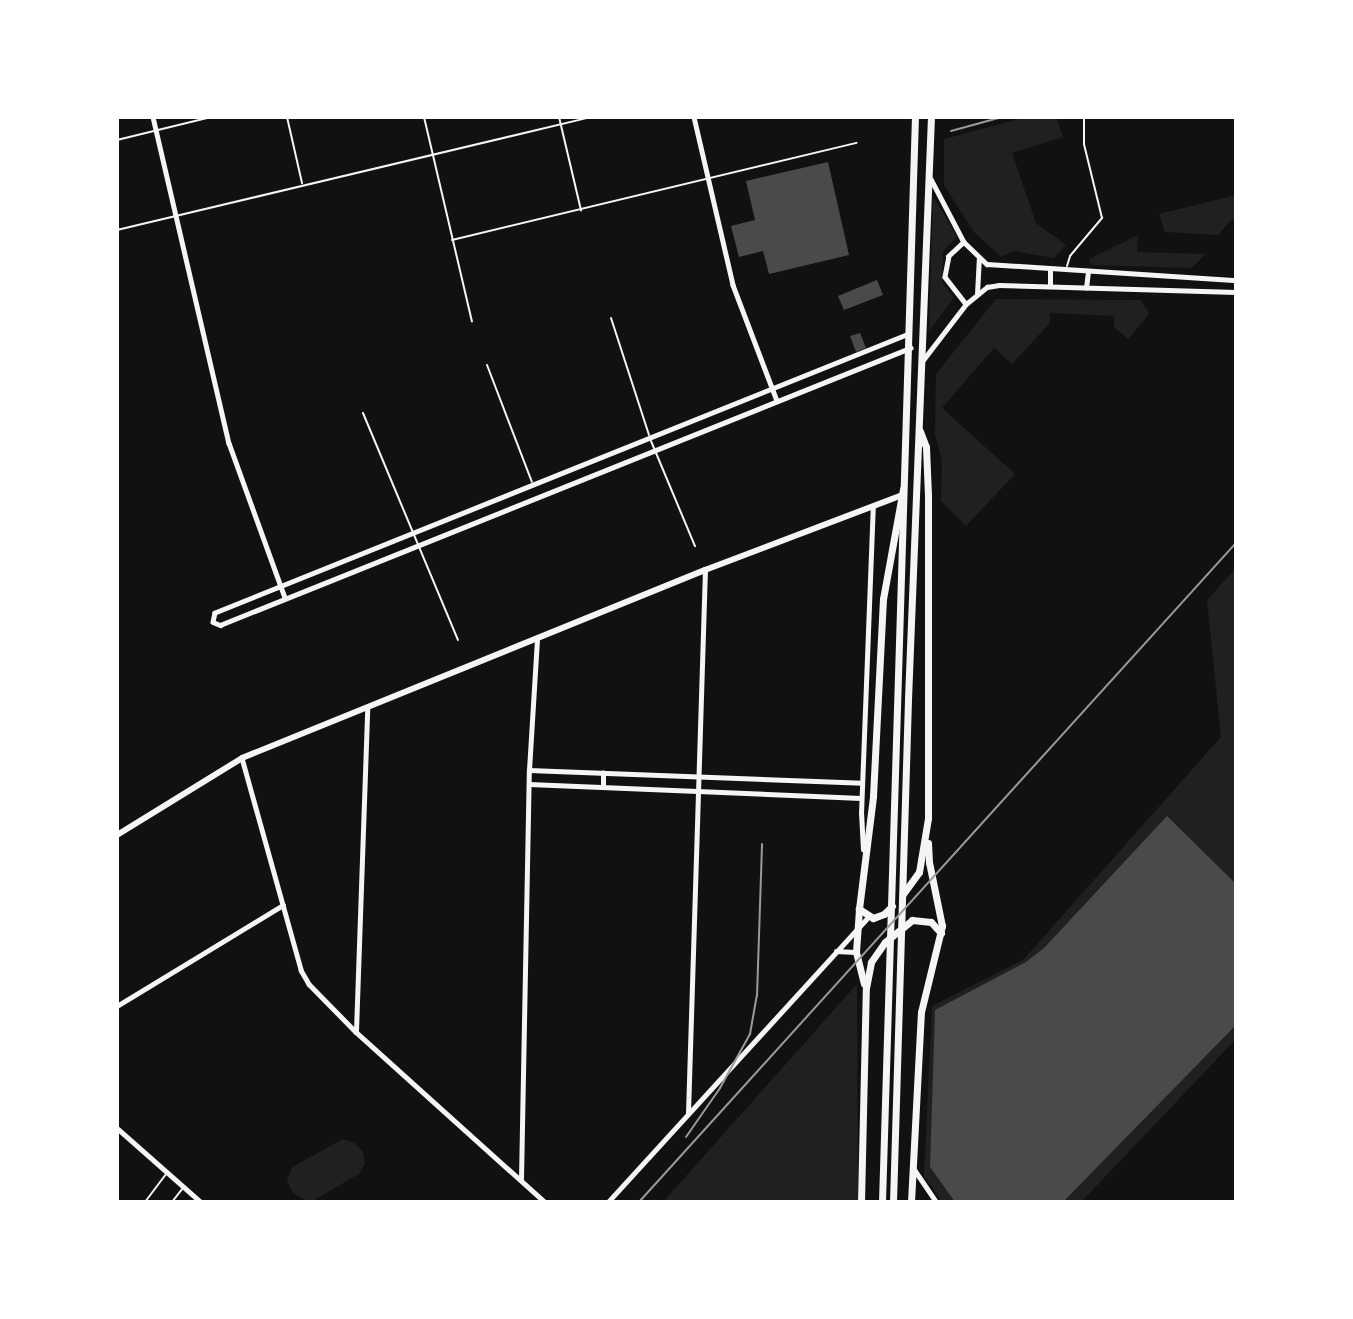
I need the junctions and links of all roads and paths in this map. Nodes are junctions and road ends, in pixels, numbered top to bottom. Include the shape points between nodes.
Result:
1 (153, 117) edge
2 (211, 117) edge
3 (287, 117) edge
4 (424, 117) edge
5 (559, 117) edge
6 (592, 117) edge
7 (694, 117) edge
8 (915, 117) edge
9 (931, 117) edge
10 (1084, 117) edge
11 (561, 125) junction
12 (156, 131) junction
13 (117, 140) edge
14 (857, 143) dead end
15 (432, 153) junction
16 (928, 173) junction
17 (709, 181) junction
18 (302, 184) junction
19 (582, 211) junction
20 (175, 216) junction
21 (117, 230) edge
22 (452, 240) junction
23 (964, 242) junction
24 (979, 258) junction
25 (1050, 270) junction
26 (1066, 271) junction
27 (1088, 272) junction
28 (1236, 280) edge
29 (1049, 286) junction
30 (1086, 288) junction
31 (1236, 292) edge
32 (976, 294) junction
33 (966, 304) junction
34 (611, 318) dead end
35 (472, 321) dead end
36 (910, 334) junction
37 (910, 348) junction
38 (923, 360) junction
39 (487, 366) dead end
40 (772, 389) junction
41 (777, 401) junction
42 (363, 413) dead end
43 (920, 430) junction
44 (650, 438) junction
45 (654, 450) junction
46 (906, 482) junction
47 (533, 485) junction
48 (900, 496) junction
49 (873, 505) junction
50 (414, 532) junction
51 (418, 544) junction
52 (695, 546) dead end
53 (705, 570) junction
54 (280, 586) junction
55 (285, 598) junction
56 (537, 638) junction
57 (458, 640) dead end
58 (367, 708) junction
59 (242, 758) junction
60 (529, 770) junction
61 (603, 773) junction
62 (696, 777) junction
63 (862, 783) junction
64 (529, 784) junction
65 (603, 787) junction
66 (696, 791) junction
67 (861, 798) junction
68 (928, 818) junction
69 (117, 835) edge
70 (864, 855) junction
71 (283, 905) junction
72 (859, 909) junction
73 (868, 917) junction
74 (857, 928) junction
75 (941, 934) junction
76 (835, 951) junction
77 (856, 953) junction
78 (866, 988) junction
79 (117, 1006) edge
80 (356, 1032) junction
81 (688, 1113) junction
82 (117, 1128) edge
83 (914, 1168) junction
84 (168, 1173) junction
85 (521, 1180) junction
86 (184, 1186) junction
87 (145, 1202) edge
88 (172, 1202) edge
89 (201, 1202) edge
90 (545, 1202) edge
91 (608, 1202) edge
92 (861, 1202) edge
93 (881, 1202) edge
94 (893, 1202) edge
95 (911, 1202) edge
96 (936, 1202) edge

1 - 12 street
2 - 12 lane
3 - 18 lane
4 - 15 lane
5 - 11 lane
6 - 11 lane
7 - 17 street
8 - 36 highway
9 - 16 highway
10 - 26 lane via 1084,144 1102,218 1070,256
11 - 15 lane
11 - 19 lane
12 - 13 lane
12 - 20 street
14 - 17 lane
15 - 18 lane
15 - 22 lane
16 - 23 street
16 - 38 highway
17 - 19 lane
17 - 40 street via 733,285
18 - 20 lane
19 - 22 lane
20 - 21 lane
20 - 54 street via 229,443
22 - 35 lane
23 - 24 street
23 - 33 street via 949,256 945,278
24 - 25 street via 999,267
24 - 32 street
25 - 26 street
25 - 29 street
26 - 27 street
27 - 28 street
27 - 30 street
29 - 30 street
29 - 32 street via 999,285
30 - 31 street
32 - 33 street
33 - 38 street
34 - 44 lane
36 - 37 highway
36 - 40 street
37 - 41 street
37 - 46 highway
38 - 43 highway
39 - 47 lane
40 - 41 street
40 - 44 street
41 - 45 street
42 - 50 lane
43 - 68 highway via 926,447 928,495
43 - 94 highway
44 - 45 lane
44 - 47 street
45 - 51 street
45 - 52 lane
46 - 48 highway
46 - 93 highway
47 - 50 street
48 - 49 main road
48 - 70 highway via 879,636 873,796
49 - 53 main road
49 - 63 street
50 - 51 lane
50 - 54 street
51 - 55 street
51 - 57 lane
53 - 56 main road
53 - 62 street
54 - 55 street
54 - 55 street via 215,613 213,622 220,625
56 - 58 main road
56 - 60 street
58 - 59 main road
58 - 80 street
59 - 69 main road
59 - 71 street
60 - 61 street
60 - 64 street
61 - 62 street
61 - 65 street
62 - 63 street
62 - 66 street
63 - 67 street
64 - 65 street
64 - 85 street
65 - 66 street
66 - 67 street
66 - 81 street
67 - 70 street
68 - 73 highway via 915,881 884,914
68 - 75 highway via 929,862
70 - 72 highway
71 - 79 street
71 - 80 street via 304,977
72 - 73 highway
72 - 74 highway
73 - 74 street
74 - 76 street
74 - 77 highway
75 - 78 highway via 925,920 906,923 874,956
75 - 83 highway via 920,1012
76 - 77 street
76 - 81 street
77 - 78 highway
78 - 92 highway
80 - 85 street
81 - 91 street
82 - 84 street
83 - 95 highway
83 - 96 street
84 - 86 street
84 - 87 lane
85 - 90 street
86 - 88 lane
86 - 89 street

